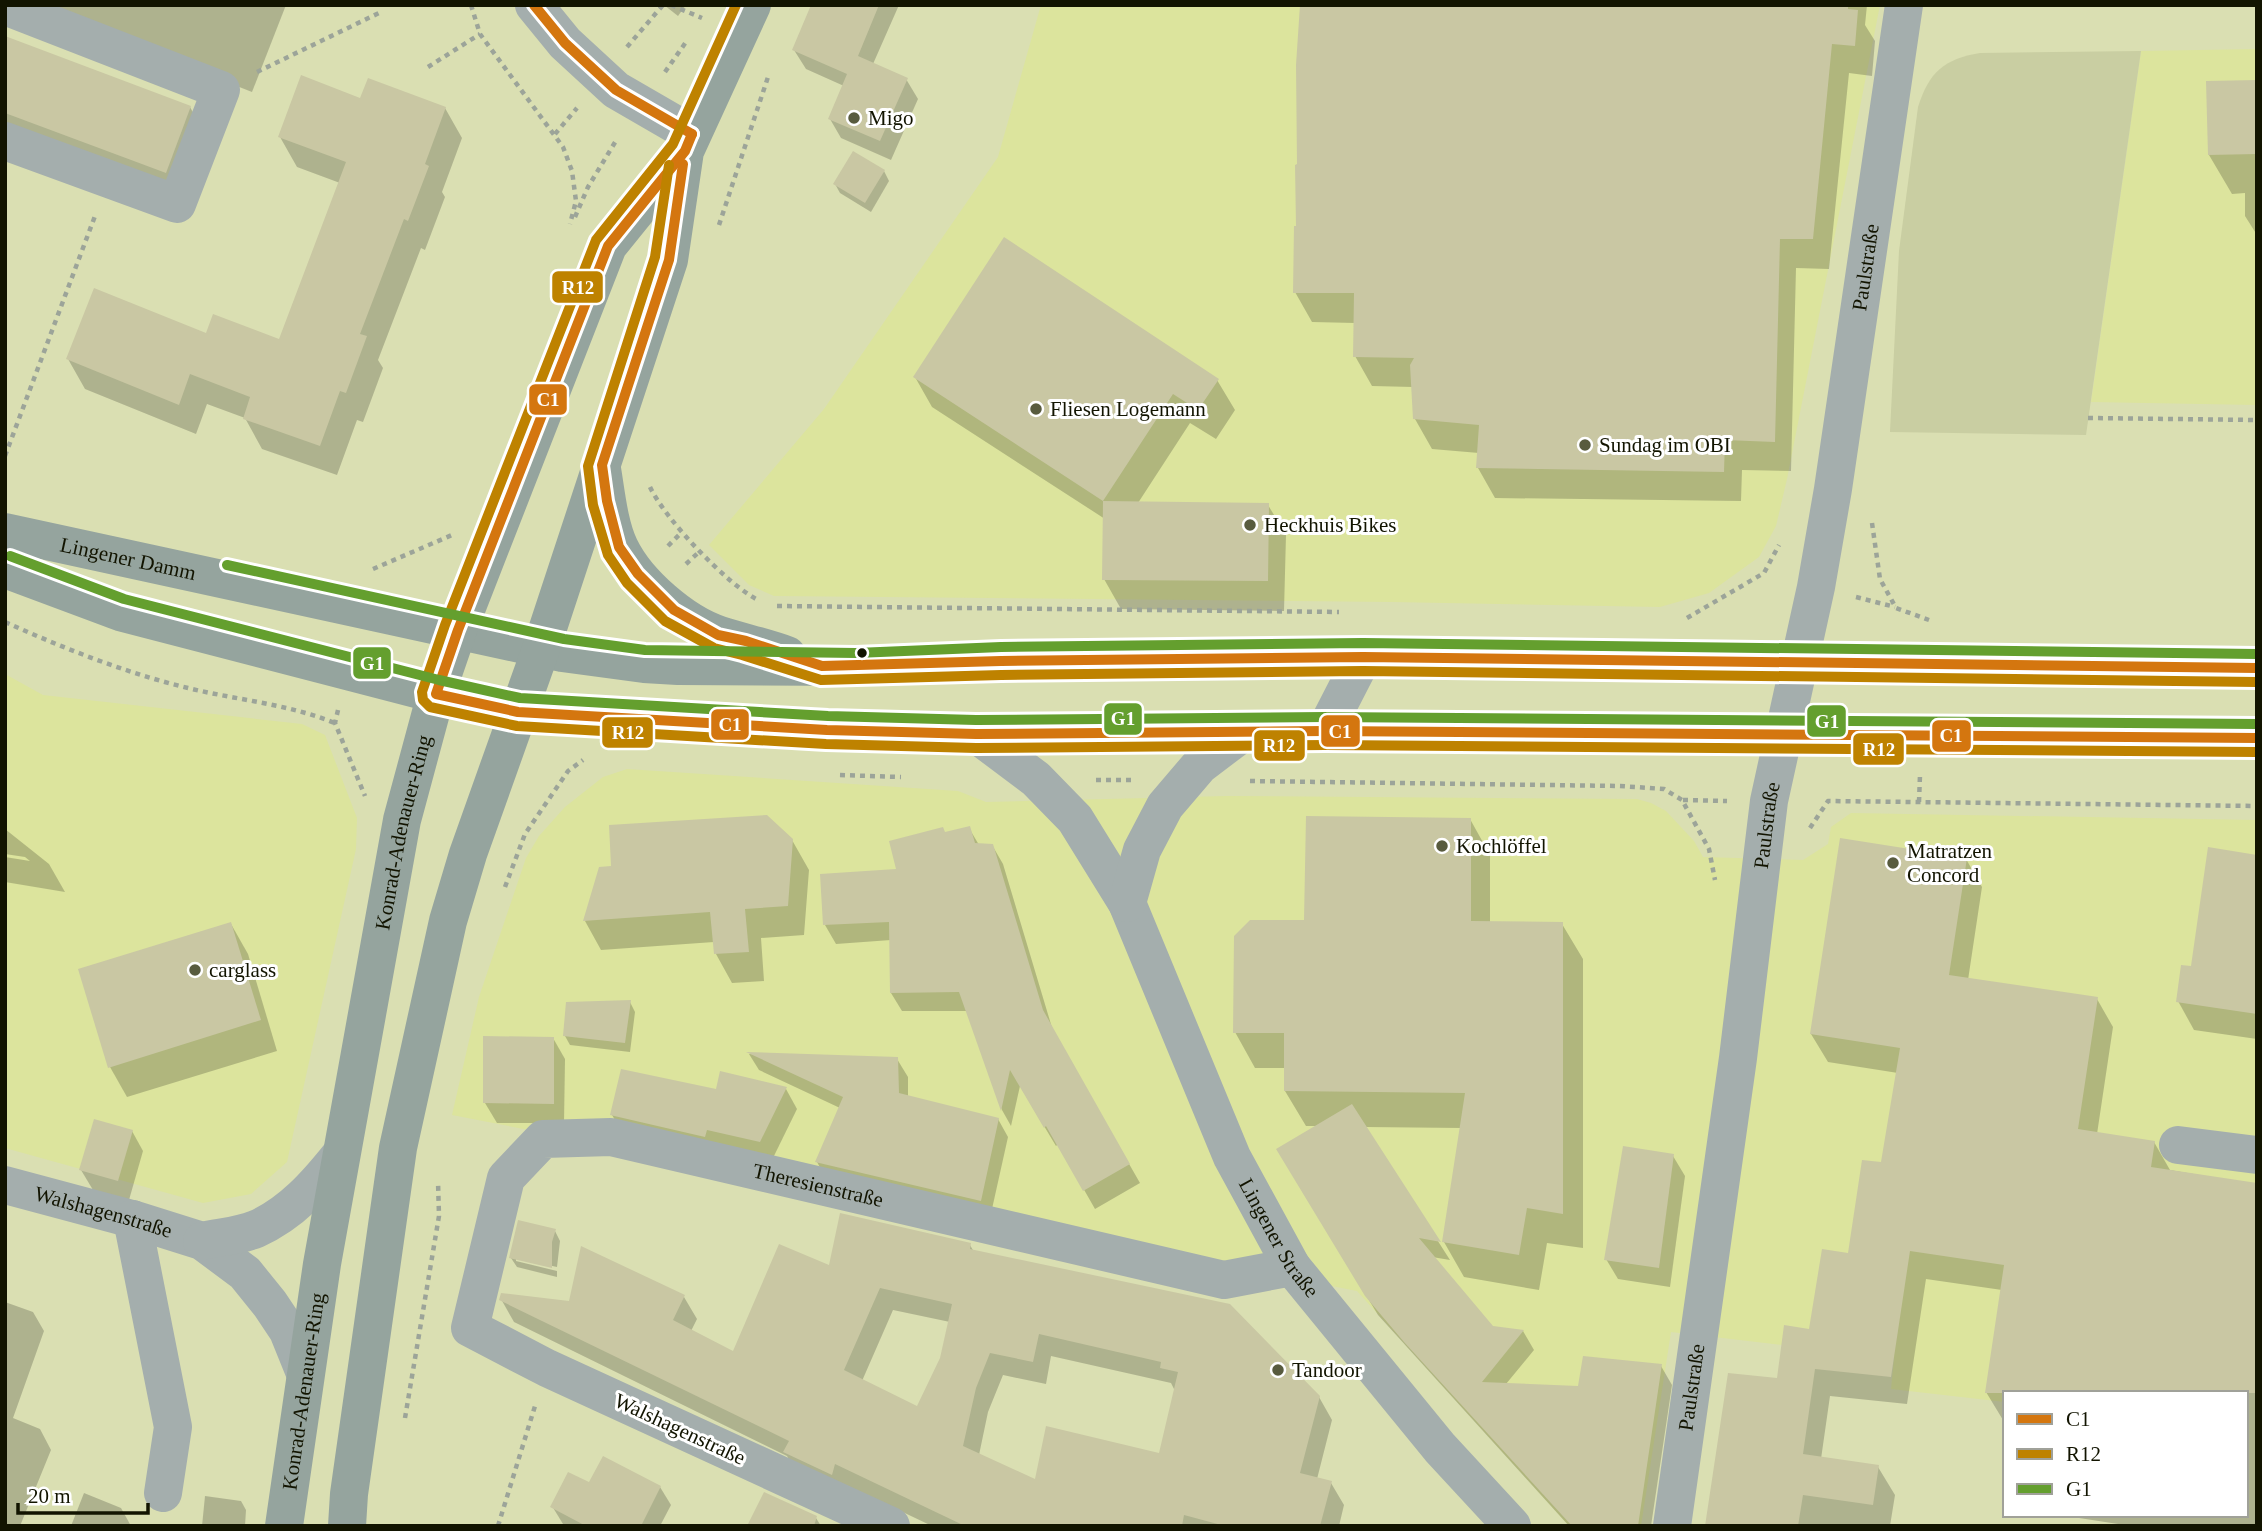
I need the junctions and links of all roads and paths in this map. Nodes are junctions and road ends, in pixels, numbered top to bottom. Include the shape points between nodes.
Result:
1 (471, 5) edge
2 (534, 5) edge
3 (663, 5) edge
4 (671, 5) edge
5 (752, 5) edge
6 (1903, 5) edge
7 (5, 6) edge
8 (383, 11) dead end
9 (703, 19) dead end
10 (646, 25) dead end
11 (480, 34) junction
12 (428, 67) dead end
13 (221, 90) junction
14 (5, 141) edge
15 (689, 142) junction
16 (109, 179) junction
17 (568, 232) dead end
18 (2088, 418) dead end
19 (2257, 420) edge
20 (5, 456) edge
21 (602, 465) junction
22 (5, 532) edge
23 (454, 533) dead end
24 (1784, 535) dead end
25 (691, 540) dead end
26 (5, 569) edge
27 (372, 569) dead end
28 (763, 603) dead end
29 (772, 605) dead end
30 (1350, 612) dead end
31 (1674, 618) dead end
32 (5, 622) edge
33 (458, 630) junction
34 (541, 649) junction
35 (1363, 657) junction
36 (1800, 662) junction
37 (822, 666) junction
38 (2257, 668) edge
39 (436, 694) junction
40 (518, 712) junction
41 (335, 723) dead end
42 (1325, 730) junction
43 (1245, 731) junction
44 (976, 734) junction
45 (1783, 735) junction
46 (2257, 738) edge
47 (596, 760) dead end
48 (833, 775) dead end
49 (915, 777) dead end
50 (1037, 779) junction
51 (1187, 780) junction
52 (2257, 806) edge
53 (1809, 831) dead end
54 (1709, 849) dead end
55 (502, 894) dead end
56 (1126, 903) junction
57 (2178, 1145) dead end
58 (341, 1154) junction
59 (2257, 1155) edge
60 (438, 1170) dead end
61 (5, 1185) edge
62 (132, 1219) junction
63 (202, 1241) junction
64 (1292, 1267) junction
65 (470, 1328) joint
66 (547, 1368) junction
67 (306, 1373) junction
68 (403, 1426) dead end
69 (163, 1493) dead end
70 (284, 1526) edge
71 (347, 1526) edge
72 (498, 1526) edge
73 (891, 1526) edge
74 (1512, 1526) edge
75 (1672, 1526) edge

1 - 11 path
2 - 15 street via 565,43 616,90
3 - 10 path
4 - 9 path
5 - 15 main road, Konrad-Adenauer-Ring
6 - 36 street, Paulstraße via 1833,489
7 - 13 street
8 - 13 path
11 - 12 path
11 - 17 path via 563,147 576,201
13 - 16 street via 177,204
14 - 16 street
15 - 21 main road, Konrad-Adenauer-Ring via 669,260
15 - 33 main road, Konrad-Adenauer-Ring via 608,246
16 - 20 path
18 - 19 path
21 - 34 main road, Konrad-Adenauer-Ring
21 - 37 main road via 620,547 638,574 674,610 719,635
22 - 33 main road, Lingener Damm
23 - 27 path
24 - 31 path via 1764,573 1687,618
25 - 28 path via 731,581
26 - 39 main road, Lingener Damm via 120,611
29 - 30 path
32 - 41 path via 186,688 309,713
33 - 34 main road, Lingener Damm
33 - 39 main road, Konrad-Adenauer-Ring
34 - 37 main road, Lingener Damm via 644,664
34 - 40 main road, Konrad-Adenauer-Ring
35 - 36 main road, Lingener Damm
35 - 37 main road, Lingener Damm
35 - 42 street
36 - 38 main road, Lingener Damm
36 - 45 street, Paulstraße
39 - 40 main road, Lingener Damm
39 - 58 main road, Konrad-Adenauer-Ring via 402,820
40 - 44 main road, Lingener Damm
40 - 71 main road, Konrad-Adenauer-Ring via 448,921 398,1148
42 - 43 main road, Lingener Damm
42 - 45 main road, Lingener Damm
43 - 44 main road, Lingener Damm
43 - 51 street
44 - 50 street, Lingener Straße
45 - 46 main road, Lingener Damm
45 - 75 street, Paulstraße via 1769,801
47 - 55 path via 582,760 568,771 525,834
48 - 49 path
50 - 51 path
50 - 56 street, Lingener Straße via 1075,819
51 - 54 path via 1664,789 1682,800
51 - 56 street via 1165,806 1142,850
52 - 53 path via 1828,801
56 - 64 street, Lingener Straße via 1233,1157
57 - 59 street
58 - 63 street, Walshagenstraße via 312,1191 285,1212 254,1230
58 - 67 main road, Konrad-Adenauer-Ring
60 - 68 path via 439,1216
61 - 62 street, Walshagenstraße
62 - 63 street, Walshagenstraße
62 - 69 street via 173,1427
63 - 67 street, Walshagenstraße via 245,1273 270,1304
64 - 65 street, Theresienstraße via 1224,1280 611,1138 543,1139 506,1178
64 - 74 street, Lingener Straße via 1440,1448
65 - 66 street, Walshagenstraße
66 - 72 path
66 - 73 street, Walshagenstraße
67 - 70 main road, Konrad-Adenauer-Ring

